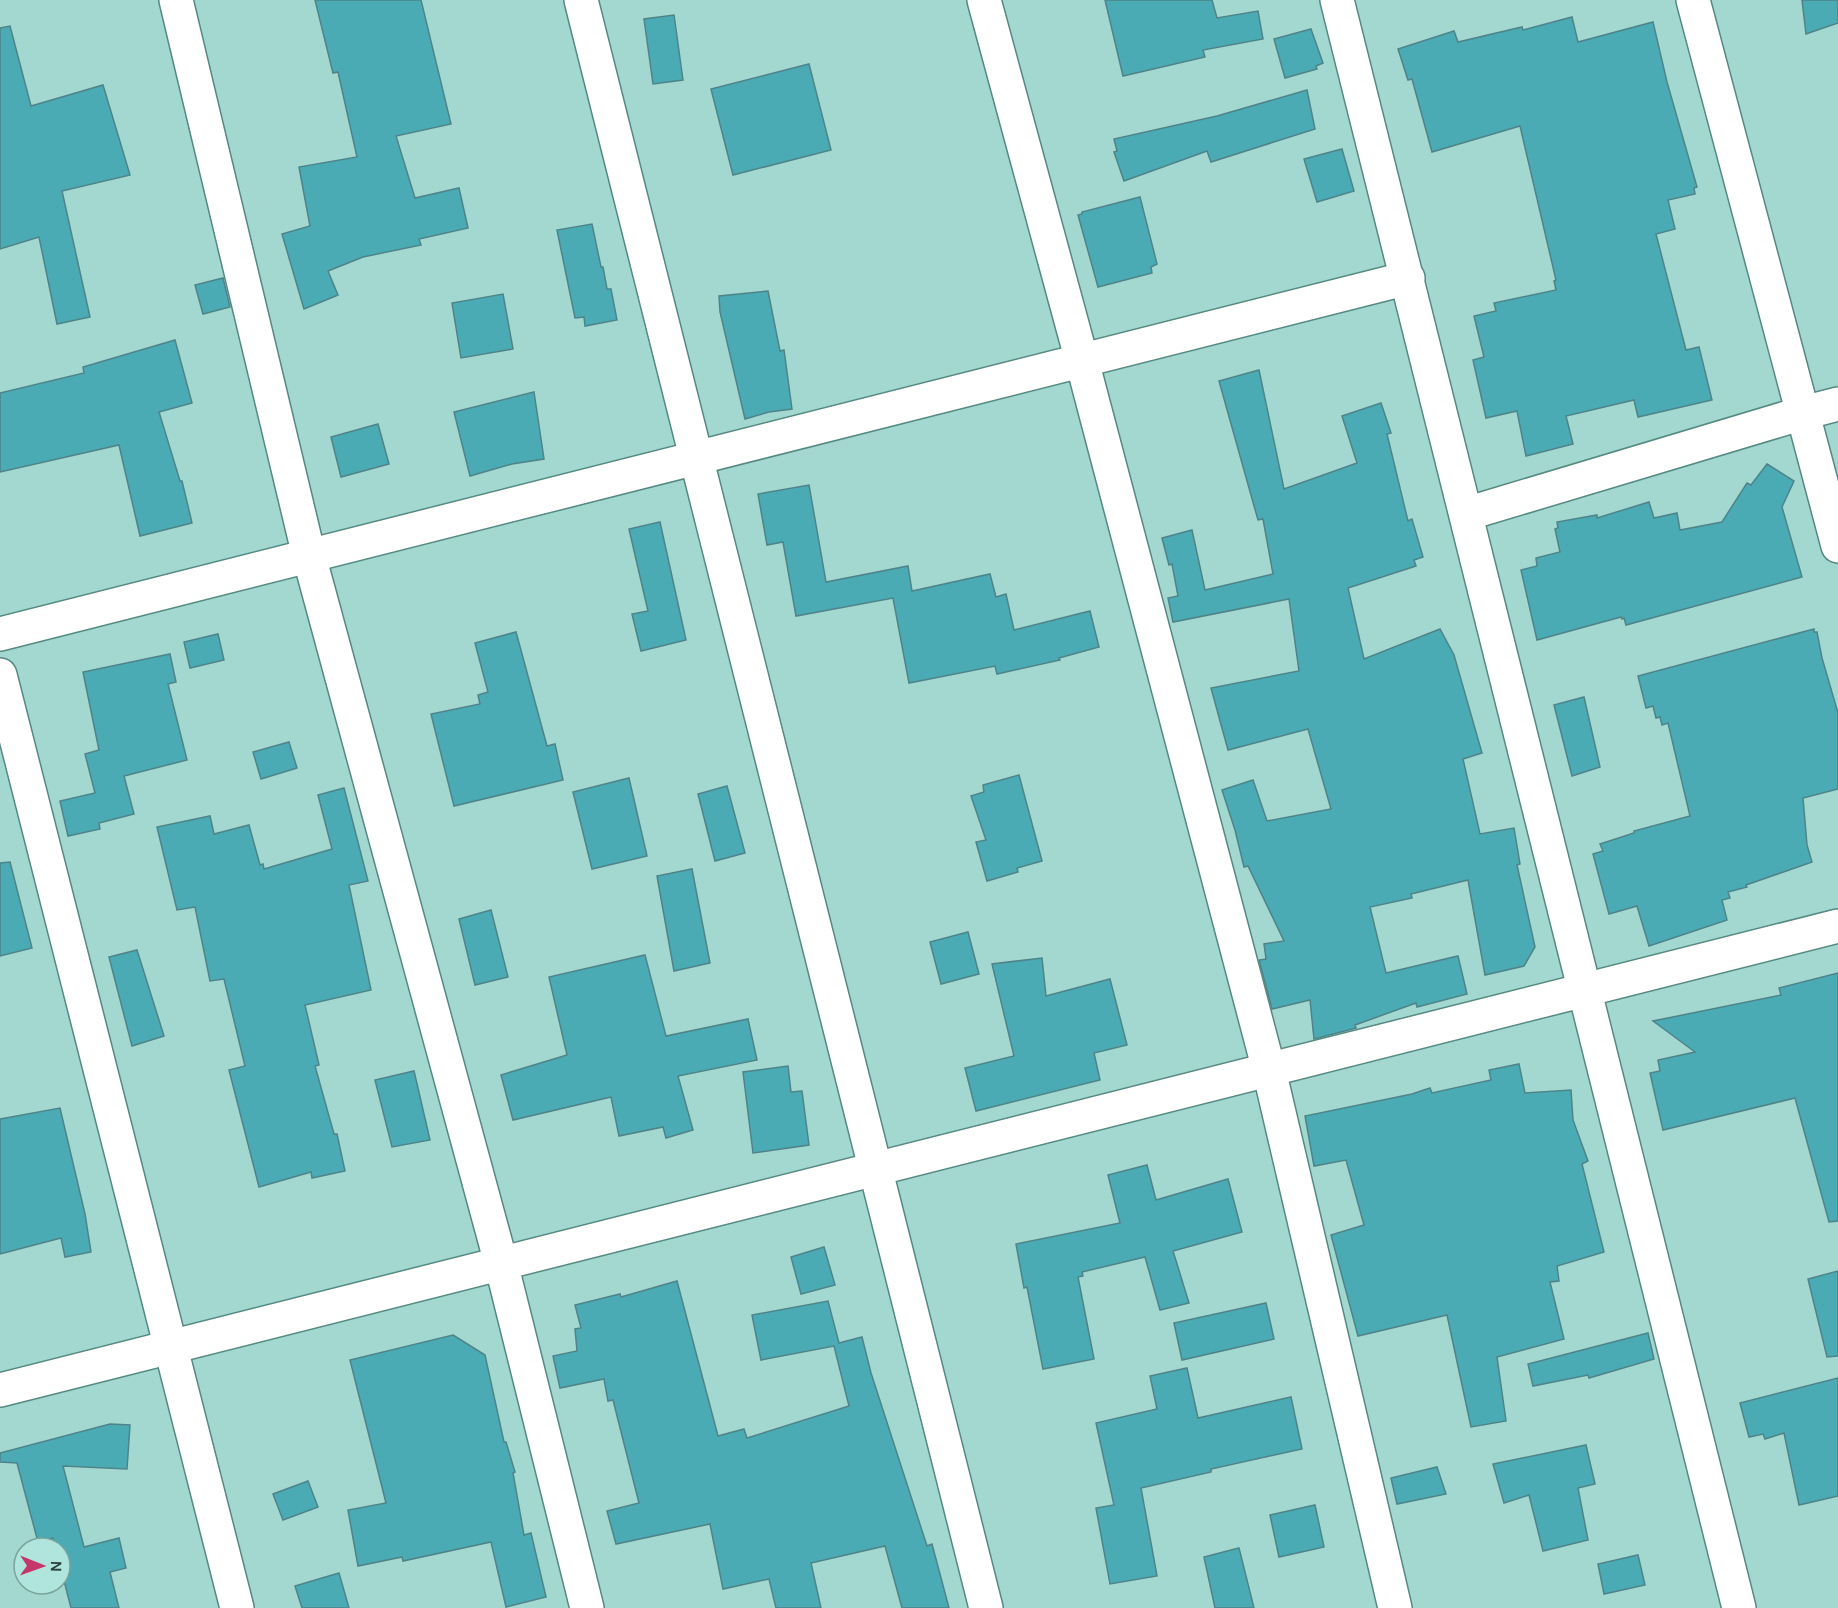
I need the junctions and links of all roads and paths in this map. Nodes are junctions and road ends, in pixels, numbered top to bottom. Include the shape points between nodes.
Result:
1 (176, 0) edge
2 (581, 0) edge
3 (984, 0) edge
4 (1337, 0) edge
5 (1693, 0) edge
6 (1408, 278) junction
7 (1082, 361) junction
8 (1838, 404) edge
9 (1803, 413) junction
10 (696, 459) junction
11 (1466, 514) junction
12 (1838, 546) edge
13 (309, 556) junction
14 (0, 634) edge
15 (0, 675) edge
16 (1838, 926) edge
17 (1585, 990) junction
18 (1269, 1070) junction
19 (875, 1168) junction
20 (501, 1263) junction
21 (171, 1348) junction
22 (0, 1390) edge
23 (237, 1608) edge
24 (587, 1608) edge
25 (986, 1608) edge
26 (1395, 1608) edge
27 (1740, 1608) edge

1 - 13 street
2 - 10 street
3 - 7 street
4 - 6 street
5 - 9 street
6 - 7 street
6 - 11 street
7 - 10 street
7 - 18 street
8 - 9 street
9 - 11 street
9 - 12 street
10 - 13 street
10 - 19 street
11 - 17 street
13 - 14 street
13 - 20 street
15 - 21 street
16 - 17 street
17 - 18 street
17 - 27 street
18 - 19 street
18 - 26 street
19 - 20 street
19 - 25 street
20 - 21 street
20 - 24 street
21 - 22 street
21 - 23 street

